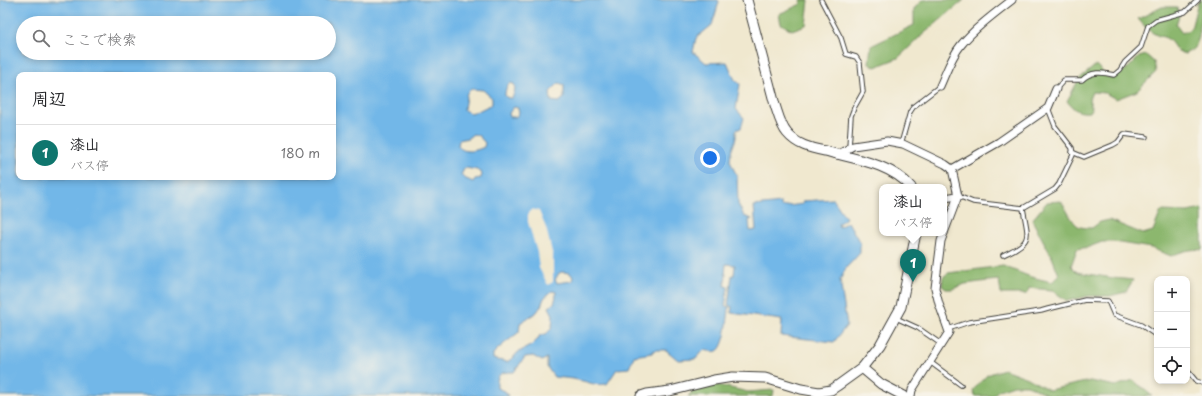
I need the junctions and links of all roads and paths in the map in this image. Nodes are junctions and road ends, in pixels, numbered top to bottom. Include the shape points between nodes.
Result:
1 (747, 0) edge
2 (821, 0) edge
3 (1012, 0) edge
4 (1198, 0) edge
5 (940, 86) joint
6 (1056, 89) joint
7 (1048, 108) junction
8 (1146, 136) dead end
9 (901, 144) junction
10 (849, 148) junction
11 (1072, 152) junction
12 (837, 155) junction
13 (952, 169) junction
14 (908, 184) edge
15 (958, 196) junction
16 (947, 198) edge
17 (1023, 208) junction
18 (947, 225) edge
19 (915, 236) edge
20 (943, 236) edge
21 (1003, 255) dead end
22 (895, 317) junction
23 (948, 329) junction
24 (1154, 334) edge
25 (941, 344) junction
26 (930, 362) junction
27 (862, 368) junction
28 (1190, 374) edge
29 (1202, 383) edge
30 (961, 384) dead end
31 (832, 393) edge
32 (641, 396) edge
33 (904, 396) edge
34 (911, 396) edge

1 - 12 street via 775,105 786,132 805,147
2 - 10 lane via 841,38 846,54 856,57 860,63 863,92 851,116
3 - 5 street via 961,45
4 - 6 lane via 1184,12 1156,20 1148,26 1141,47 1114,75 1105,72 1088,74 1082,80 1064,80
5 - 9 lane via 914,106
6 - 7 street
7 - 11 lane via 1055,126 1072,148
7 - 13 street via 999,142
8 - 11 lane via 1124,134 1113,145 1084,157
9 - 10 street via 887,141
9 - 13 street
10 - 12 street
11 - 17 lane via 1073,155 1055,189
12 - 14 street via 891,170
13 - 15 street
15 - 16 street
15 - 17 lane via 973,202
15 - 18 street
17 - 21 lane via 1028,235 1025,243
19 - 22 street via 905,290
20 - 23 street via 935,288
22 - 25 lane via 918,328
22 - 27 street via 880,346
23 - 24 lane via 969,322 1041,311 1084,300 1108,301 1114,315 1141,325
23 - 25 street
25 - 26 street
26 - 30 lane
26 - 34 street via 912,390
27 - 31 street
27 - 33 street via 881,384
28 - 29 lane via 1196,381
31 - 32 street via 801,389 766,378 733,377

